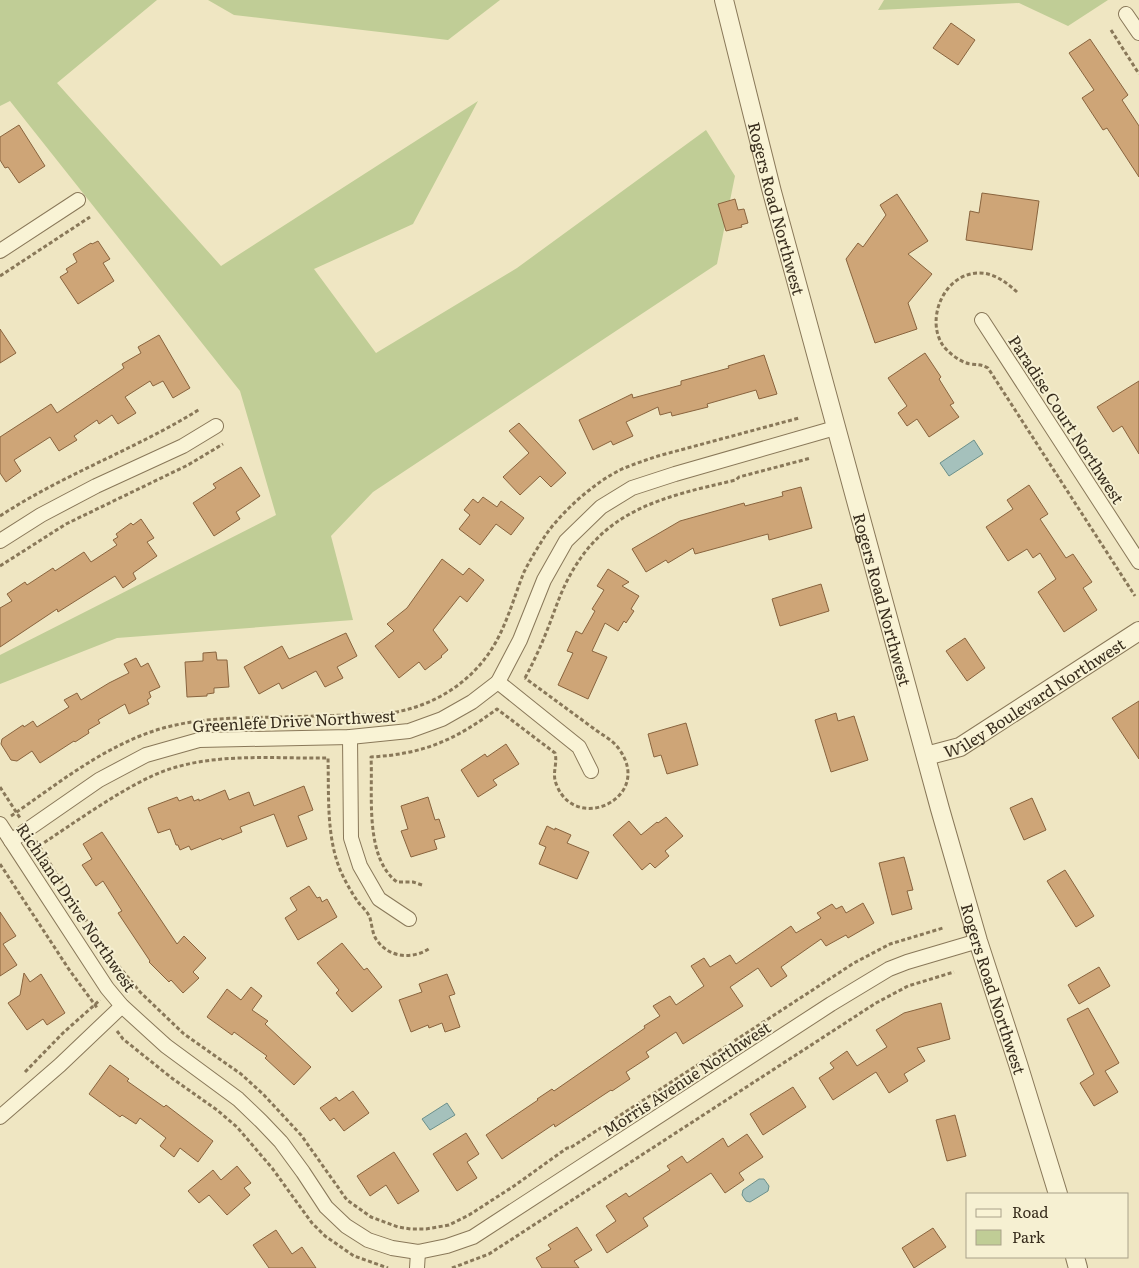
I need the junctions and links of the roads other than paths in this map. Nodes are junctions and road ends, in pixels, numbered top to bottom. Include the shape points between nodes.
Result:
1 (724, 0) edge
2 (1126, 14) dead end
3 (1139, 33) edge
4 (78, 200) dead end
5 (0, 251) edge
6 (982, 320) dead end
7 (216, 426) dead end
8 (836, 428) junction
9 (0, 541) edge
10 (1139, 562) edge
11 (1139, 631) edge
12 (498, 682) junction
13 (350, 737) junction
14 (926, 756) junction
15 (591, 771) dead end
16 (6, 820) edge
17 (11, 841) junction
18 (409, 919) dead end
19 (978, 941) junction
20 (122, 1006) junction
21 (0, 1117) edge
22 (1058, 1193) edge
23 (418, 1252) junction
24 (417, 1268) edge

1 - 8 street, Rogers Road Northwest
2 - 3 street
4 - 5 street
6 - 10 street, Paradise Court Northwest
7 - 9 street via 183,446 40,515
8 - 12 street, Greenlefe Drive Northwest via 632,488 601,507 566,541 544,580 520,640
8 - 14 street, Rogers Road Northwest
11 - 14 street, Wiley Boulevard Northwest via 960,747
12 - 13 street, Greenlefe Drive Northwest via 442,719 410,731
12 - 15 street via 579,747
13 - 17 street, Greenlefe Drive Northwest via 199,740 146,755 99,780
13 - 18 street via 351,838 360,866 378,898
14 - 19 street, Rogers Road Northwest
16 - 17 street, Richland Drive Northwest
17 - 20 street, Richland Drive Northwest
19 - 22 street, Rogers Road Northwest
19 - 23 street, Morris Avenue Northwest via 888,969 473,1237
20 - 21 street
20 - 23 street, Richland Drive Northwest via 166,1046 238,1099 261,1121 304,1172 326,1207 346,1226 368,1240
23 - 24 street

